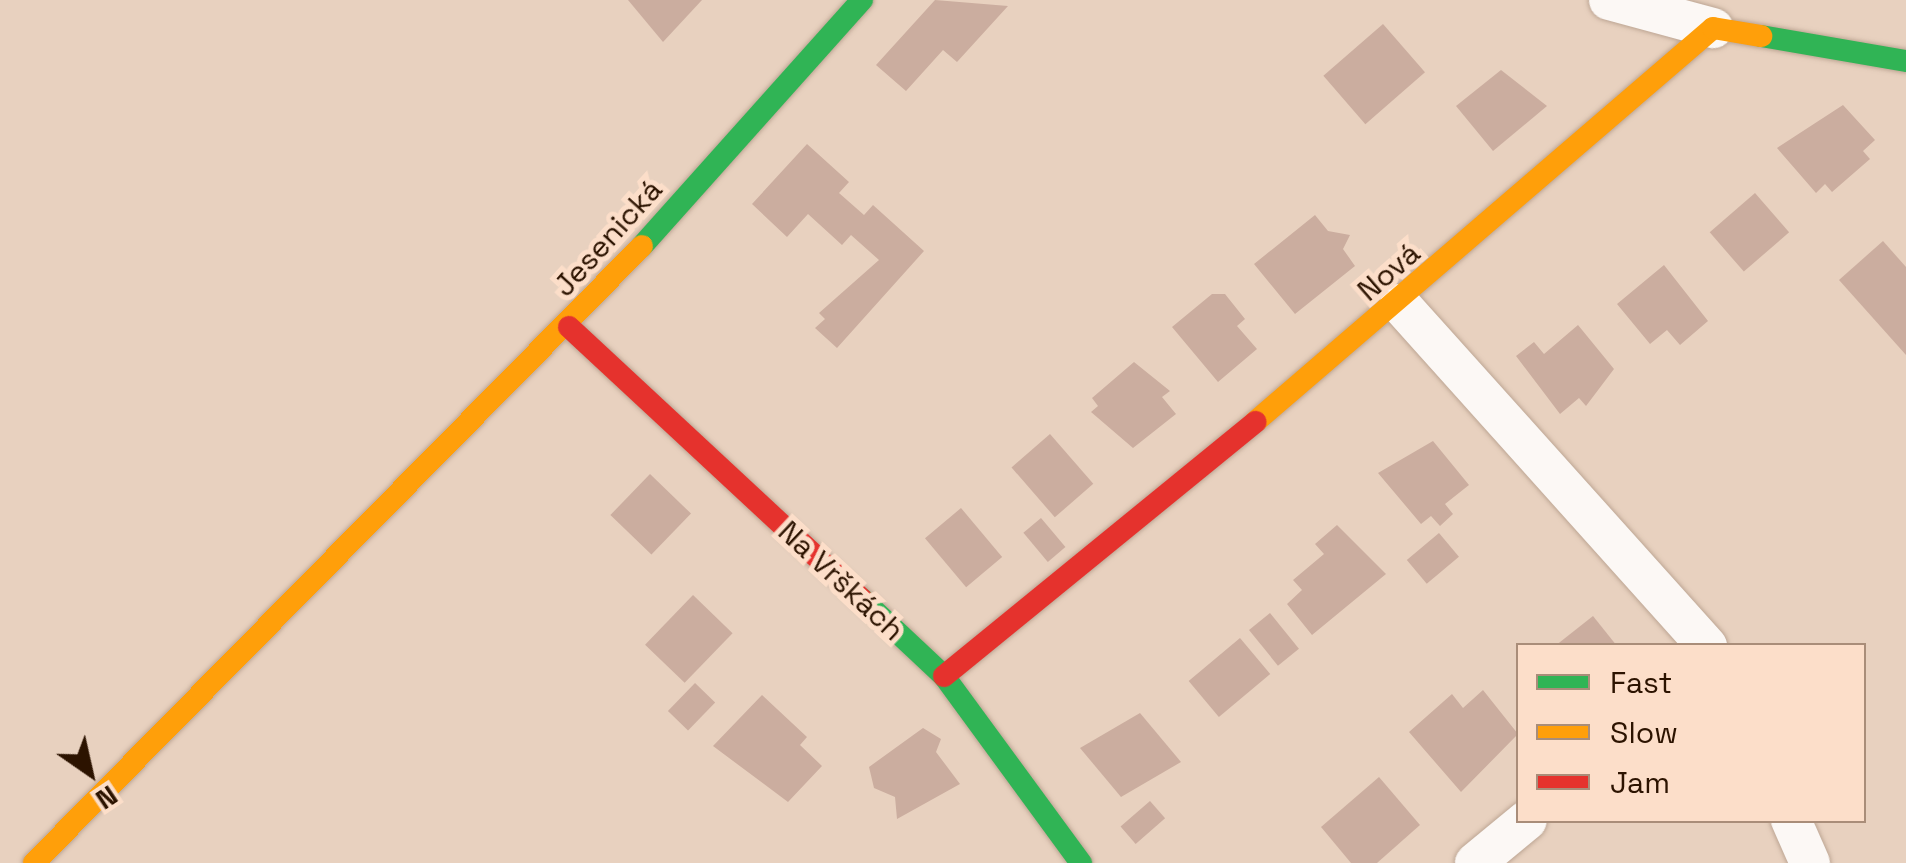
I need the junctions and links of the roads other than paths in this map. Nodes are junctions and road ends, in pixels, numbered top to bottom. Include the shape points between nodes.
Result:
1 (862, 0) edge
2 (1608, 0) edge
3 (1713, 28) junction
4 (1906, 61) edge
5 (1400, 304) junction
6 (568, 327) junction
7 (1704, 643) edge
8 (944, 676) junction
9 (1523, 823) edge
10 (1793, 823) edge
11 (34, 863) edge
12 (1081, 863) edge
13 (1476, 863) edge
14 (1810, 863) edge

1 - 6 street, Jesenická
2 - 3 street
3 - 4 street
3 - 5 street, Nová
5 - 7 street
5 - 8 street, Nová
6 - 8 street, Na Vrškách
6 - 11 street, Jesenická
8 - 12 street, Na Vrškách
9 - 13 street
10 - 14 street

